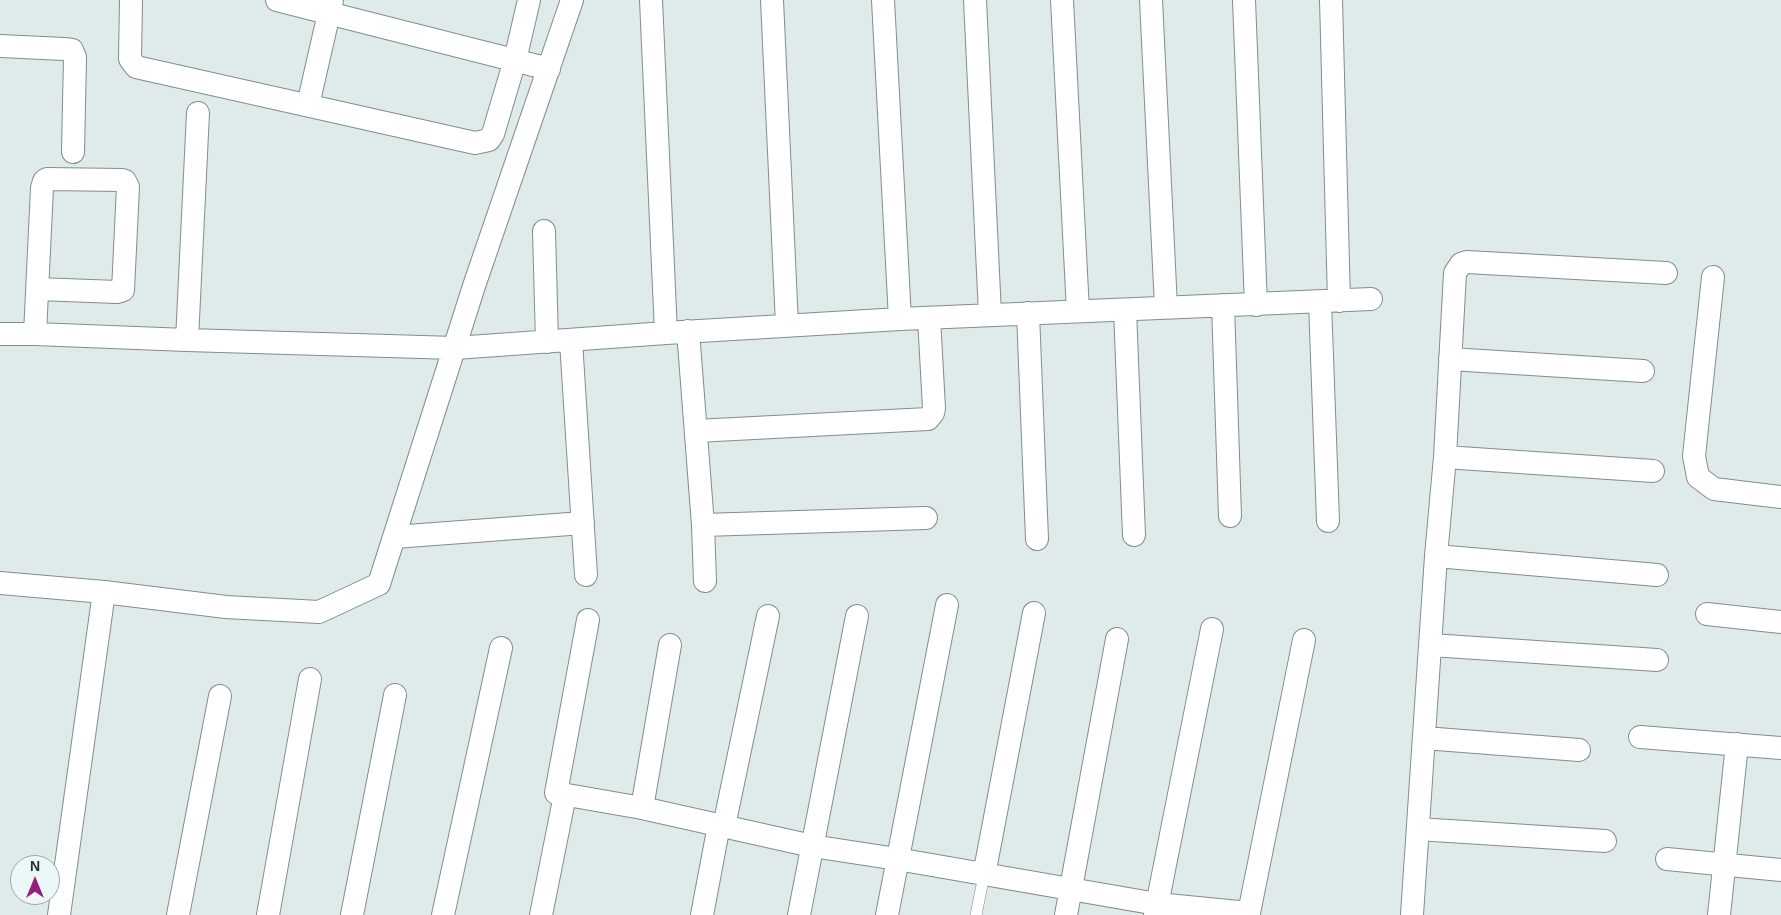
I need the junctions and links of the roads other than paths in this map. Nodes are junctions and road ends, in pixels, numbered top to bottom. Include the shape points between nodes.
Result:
1 (131, 0) edge
2 (277, 0) edge
3 (529, 0) edge
4 (572, 0) edge
5 (651, 0) edge
6 (772, 0) edge
7 (883, 0) edge
8 (975, 0) edge
9 (1062, 0) edge
10 (1151, 0) edge
11 (1244, 0) edge
12 (1331, 0) edge
13 (330, 6) edge
14 (0, 46) edge
15 (515, 60) junction
16 (549, 69) junction
17 (308, 105) junction
18 (198, 113) dead end
19 (73, 152) dead end
20 (544, 231) dead end
21 (1666, 273) dead end
22 (1713, 277) dead end
23 (38, 289) junction
24 (1371, 299) dead end
25 (1329, 301) junction
26 (1256, 304) junction
27 (1224, 306) junction
28 (1166, 307) junction
29 (1125, 310) junction
30 (1078, 311) junction
31 (1028, 313) junction
32 (990, 314) junction
33 (929, 318) junction
34 (900, 319) junction
35 (787, 325) junction
36 (688, 331) junction
37 (666, 333) junction
38 (0, 334) edge
39 (35, 334) junction
40 (187, 340) junction
41 (571, 341) junction
42 (547, 342) junction
43 (455, 348) junction
44 (1450, 359) junction
45 (1643, 370) dead end
46 (696, 431) junction
47 (1445, 457) junction
48 (1653, 471) dead end
49 (1781, 497) edge
50 (1230, 516) dead end
51 (926, 518) dead end
52 (1328, 521) dead end
53 (583, 523) junction
54 (703, 525) junction
55 (1134, 535) dead end
56 (394, 537) junction
57 (1037, 540) dead end
58 (1436, 556) junction
59 (586, 575) dead end
60 (1657, 575) dead end
61 (705, 581) dead end
62 (0, 583) edge
63 (104, 592) junction
64 (947, 606) dead end
65 (1034, 613) dead end
66 (1707, 614) dead end
67 (768, 616) dead end
68 (857, 616) dead end
69 (588, 620) dead end
70 (1781, 622) edge
71 (1212, 629) dead end
72 (1117, 639) dead end
73 (1304, 640) dead end
74 (670, 645) dead end
75 (1431, 645) junction
76 (501, 648) dead end
77 (1657, 660) dead end
78 (310, 679) dead end
79 (395, 695) dead end
80 (220, 696) dead end
81 (1640, 737) dead end
82 (1424, 738) junction
83 (1737, 744) junction
84 (1781, 748) edge
85 (1579, 750) dead end
86 (565, 794) junction
87 (642, 808) junction
88 (721, 826) junction
89 (1418, 829) junction
90 (1606, 841) dead end
91 (812, 846) junction
92 (896, 859) junction
93 (1667, 859) dead end
94 (1724, 864) junction
95 (1781, 870) edge
96 (984, 875) junction
97 (1072, 889) junction
98 (1156, 909) edge
99 (1249, 914) edge
100 (59, 915) edge
101 (178, 915) edge
102 (268, 915) edge
103 (352, 915) edge
104 (443, 915) edge
105 (541, 915) edge
106 (702, 915) edge
107 (799, 915) edge
108 (887, 915) edge
109 (976, 915) edge
110 (1066, 915) edge
111 (1412, 915) edge
112 (1719, 915) edge

1 - 17 street via 130,59 136,67
2 - 13 street
3 - 15 street
4 - 16 street
5 - 37 street
6 - 35 street
7 - 34 street
8 - 32 street
9 - 30 street
10 - 28 street
11 - 26 street
12 - 25 street
13 - 15 street
13 - 17 street
14 - 19 street via 72,50 75,57
15 - 16 street
15 - 17 street via 493,134 483,142 475,143
16 - 43 street
18 - 40 street
20 - 42 street
21 - 44 street via 1461,264 1455,273
22 - 49 street via 1694,456 1698,477 1714,489
23 - 23 street via 123,290 128,187 125,182 44,180
23 - 39 street
24 - 25 street
25 - 26 street
25 - 52 street
26 - 27 street
27 - 28 street
27 - 50 street
28 - 29 street
29 - 30 street
29 - 55 street
30 - 31 street
31 - 32 street
31 - 57 street
32 - 33 street
33 - 34 street
33 - 46 street via 934,408 928,419
34 - 35 street
35 - 36 street
36 - 37 street
36 - 46 street
37 - 41 street
38 - 39 street
39 - 40 street
40 - 43 street
41 - 42 street
41 - 53 street
42 - 43 street
43 - 56 street
44 - 45 street
44 - 47 street
46 - 54 street
47 - 48 street
47 - 58 street
51 - 54 street
53 - 56 street
53 - 59 street
54 - 61 street
56 - 63 street via 379,584 319,612 226,607
58 - 60 street
58 - 75 street
62 - 63 street
63 - 100 street
64 - 92 street
65 - 96 street
66 - 70 street
67 - 88 street
68 - 91 street
69 - 86 street via 556,793
71 - 98 street
72 - 97 street
73 - 99 street
74 - 87 street
75 - 77 street
75 - 82 street
76 - 104 street
78 - 102 street
79 - 103 street
80 - 101 street
81 - 83 street
82 - 85 street
82 - 89 street
83 - 84 street
83 - 94 street
86 - 87 street
86 - 105 street
87 - 88 street
88 - 91 street
88 - 106 street
89 - 90 street
89 - 111 street
91 - 92 street
91 - 107 street
92 - 96 street
92 - 108 street
93 - 94 street
94 - 95 street
94 - 112 street
96 - 97 street
96 - 109 lane
97 - 98 street
97 - 110 street
98 - 99 street

